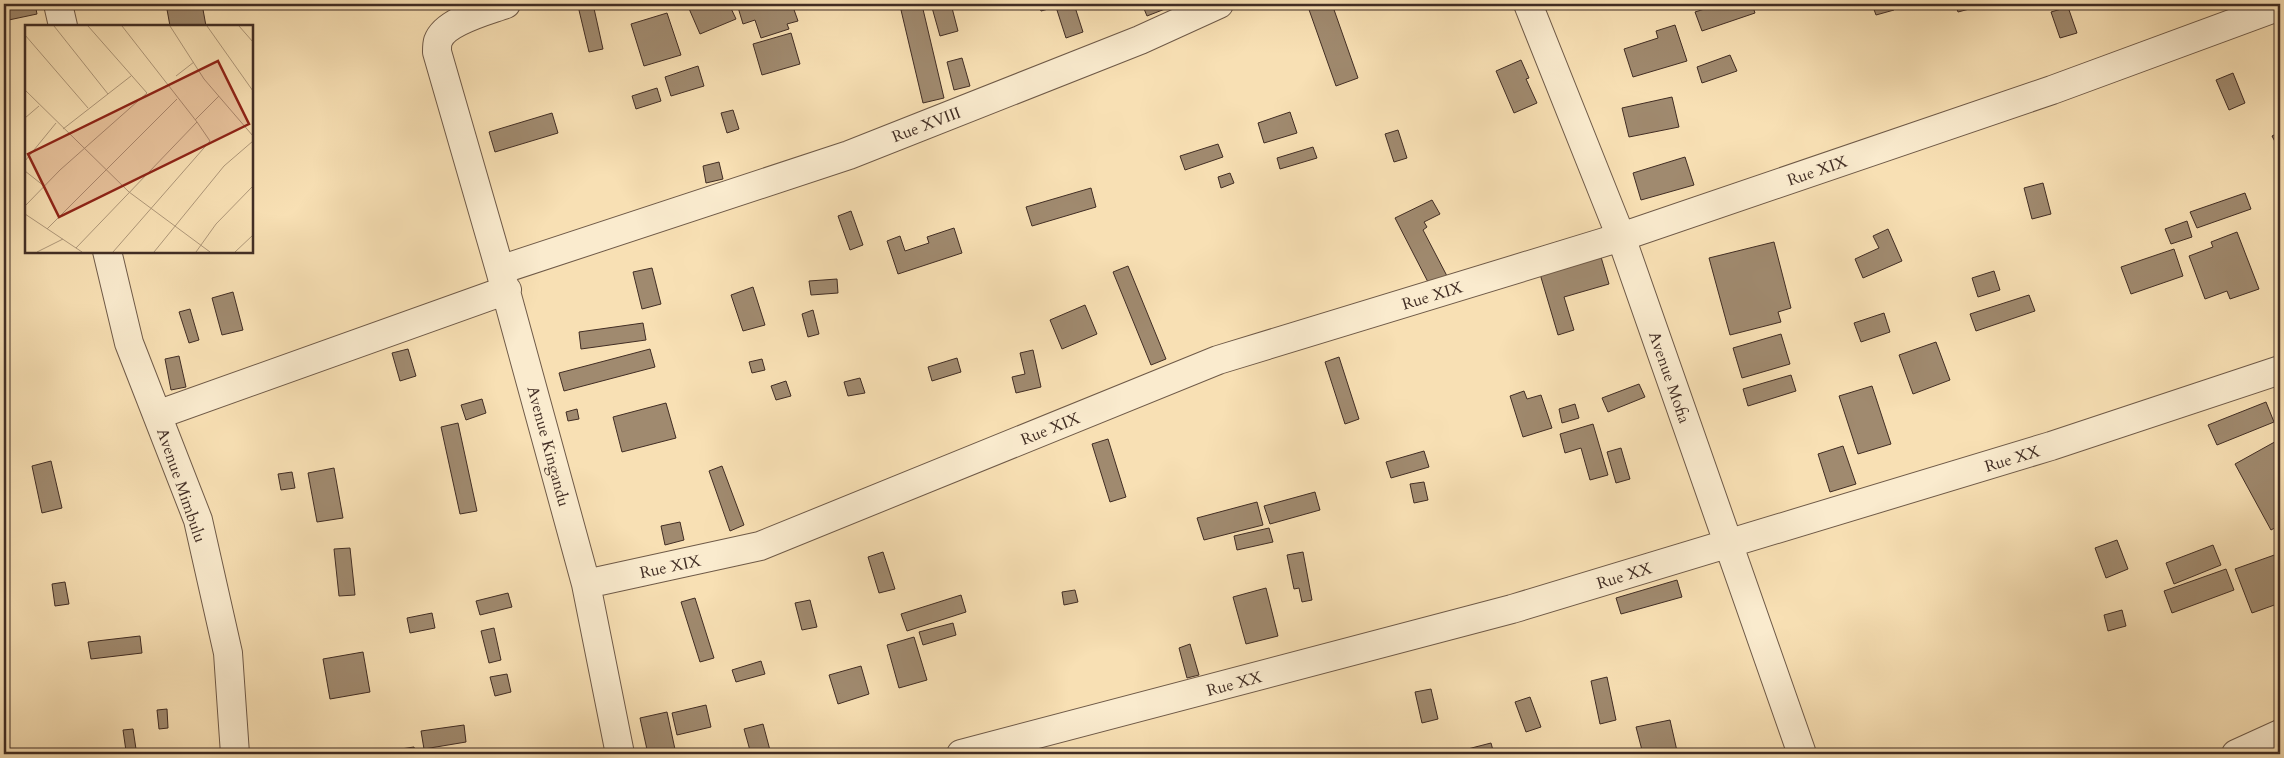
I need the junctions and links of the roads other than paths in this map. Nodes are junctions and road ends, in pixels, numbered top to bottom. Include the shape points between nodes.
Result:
1 (58, 4) edge
2 (506, 4) edge
3 (1219, 4) edge
4 (1528, 4) edge
5 (2280, 6) edge
6 (63, 25) edge
7 (1621, 237) junction
8 (107, 252) edge
9 (504, 280) junction
10 (2280, 372) edge
11 (157, 415) junction
12 (1728, 544) junction
13 (586, 584) junction
14 (2280, 734) edge
15 (236, 754) edge
16 (620, 754) edge
17 (961, 754) edge
18 (1802, 754) edge
19 (2236, 754) edge

1 - 6 street
2 - 9 street, Avenue Kingandu via 456,22 437,41 437,52
3 - 9 street, Rue XVIII via 1140,40 849,155 627,230
4 - 7 street, Avenue Mofia
5 - 7 street, Rue XIX via 2052,90
7 - 12 street, Avenue Mofia
7 - 13 street, Rue XIX via 1218,360 760,546
8 - 11 street, Avenue Mimbulu via 129,343
9 - 11 street
9 - 13 street, Avenue Kingandu
10 - 12 street, Rue XX via 2051,446
11 - 15 street, Avenue Mimbulu via 200,530 228,653
12 - 17 street, Rue XX via 1512,609
12 - 18 street, Avenue Mofia
13 - 16 street, Avenue Kingandu
14 - 19 street

